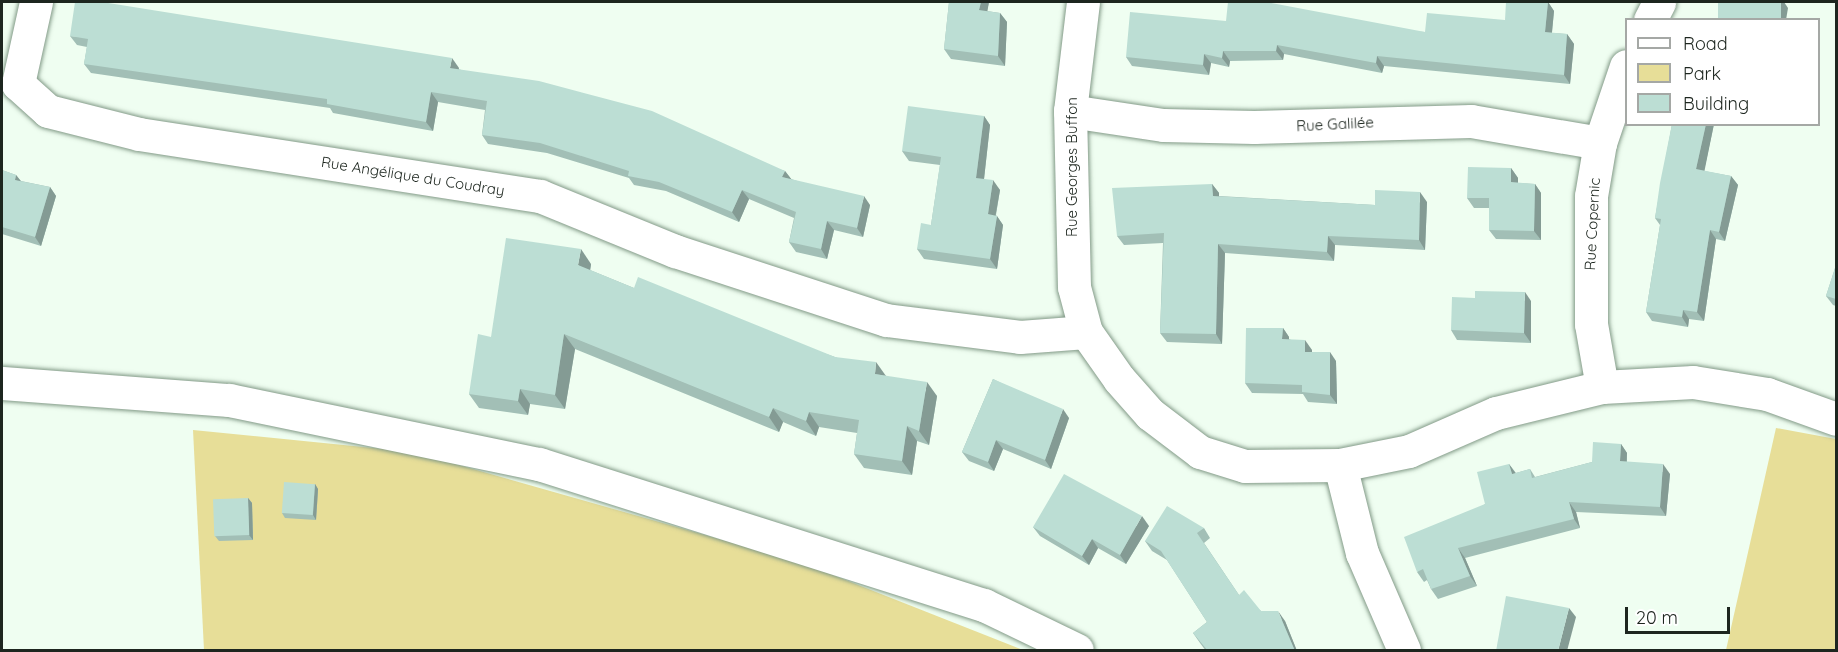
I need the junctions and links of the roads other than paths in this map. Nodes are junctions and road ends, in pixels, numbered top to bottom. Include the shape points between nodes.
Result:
1 (36, 2) edge
2 (1083, 2) edge
3 (1659, 2) edge
4 (1651, 18) edge
5 (1625, 69) edge
6 (10, 84) edge
7 (1070, 111) junction
8 (1600, 143) junction
9 (1086, 332) junction
10 (2, 383) edge
11 (1602, 387) junction
12 (1836, 419) edge
13 (1340, 465) junction
14 (1077, 651) edge
15 (1404, 651) edge

1 - 6 street, Rue Angélique du Coudray
2 - 7 street, Rue Georges Buffon
3 - 4 street
5 - 8 street, Rue Copernic
6 - 9 street, Rue Angélique du Coudray via 48,111 139,134 540,196 675,251 886,320 1020,337
7 - 8 street, Rue Galilée via 1163,125 1254,128 1471,121
7 - 9 street, Rue Georges Buffon via 1074,287
8 - 11 street, Rue Copernic via 1589,247 1591,324
9 - 13 street, Rue Georges Buffon via 1150,414 1200,452 1245,466
10 - 14 street via 229,400 539,464 984,605
11 - 12 street, Rue Georges Buffon via 1693,382 1767,394
11 - 13 street, Rue Georges Buffon via 1497,413 1408,451
13 - 15 street via 1362,553

